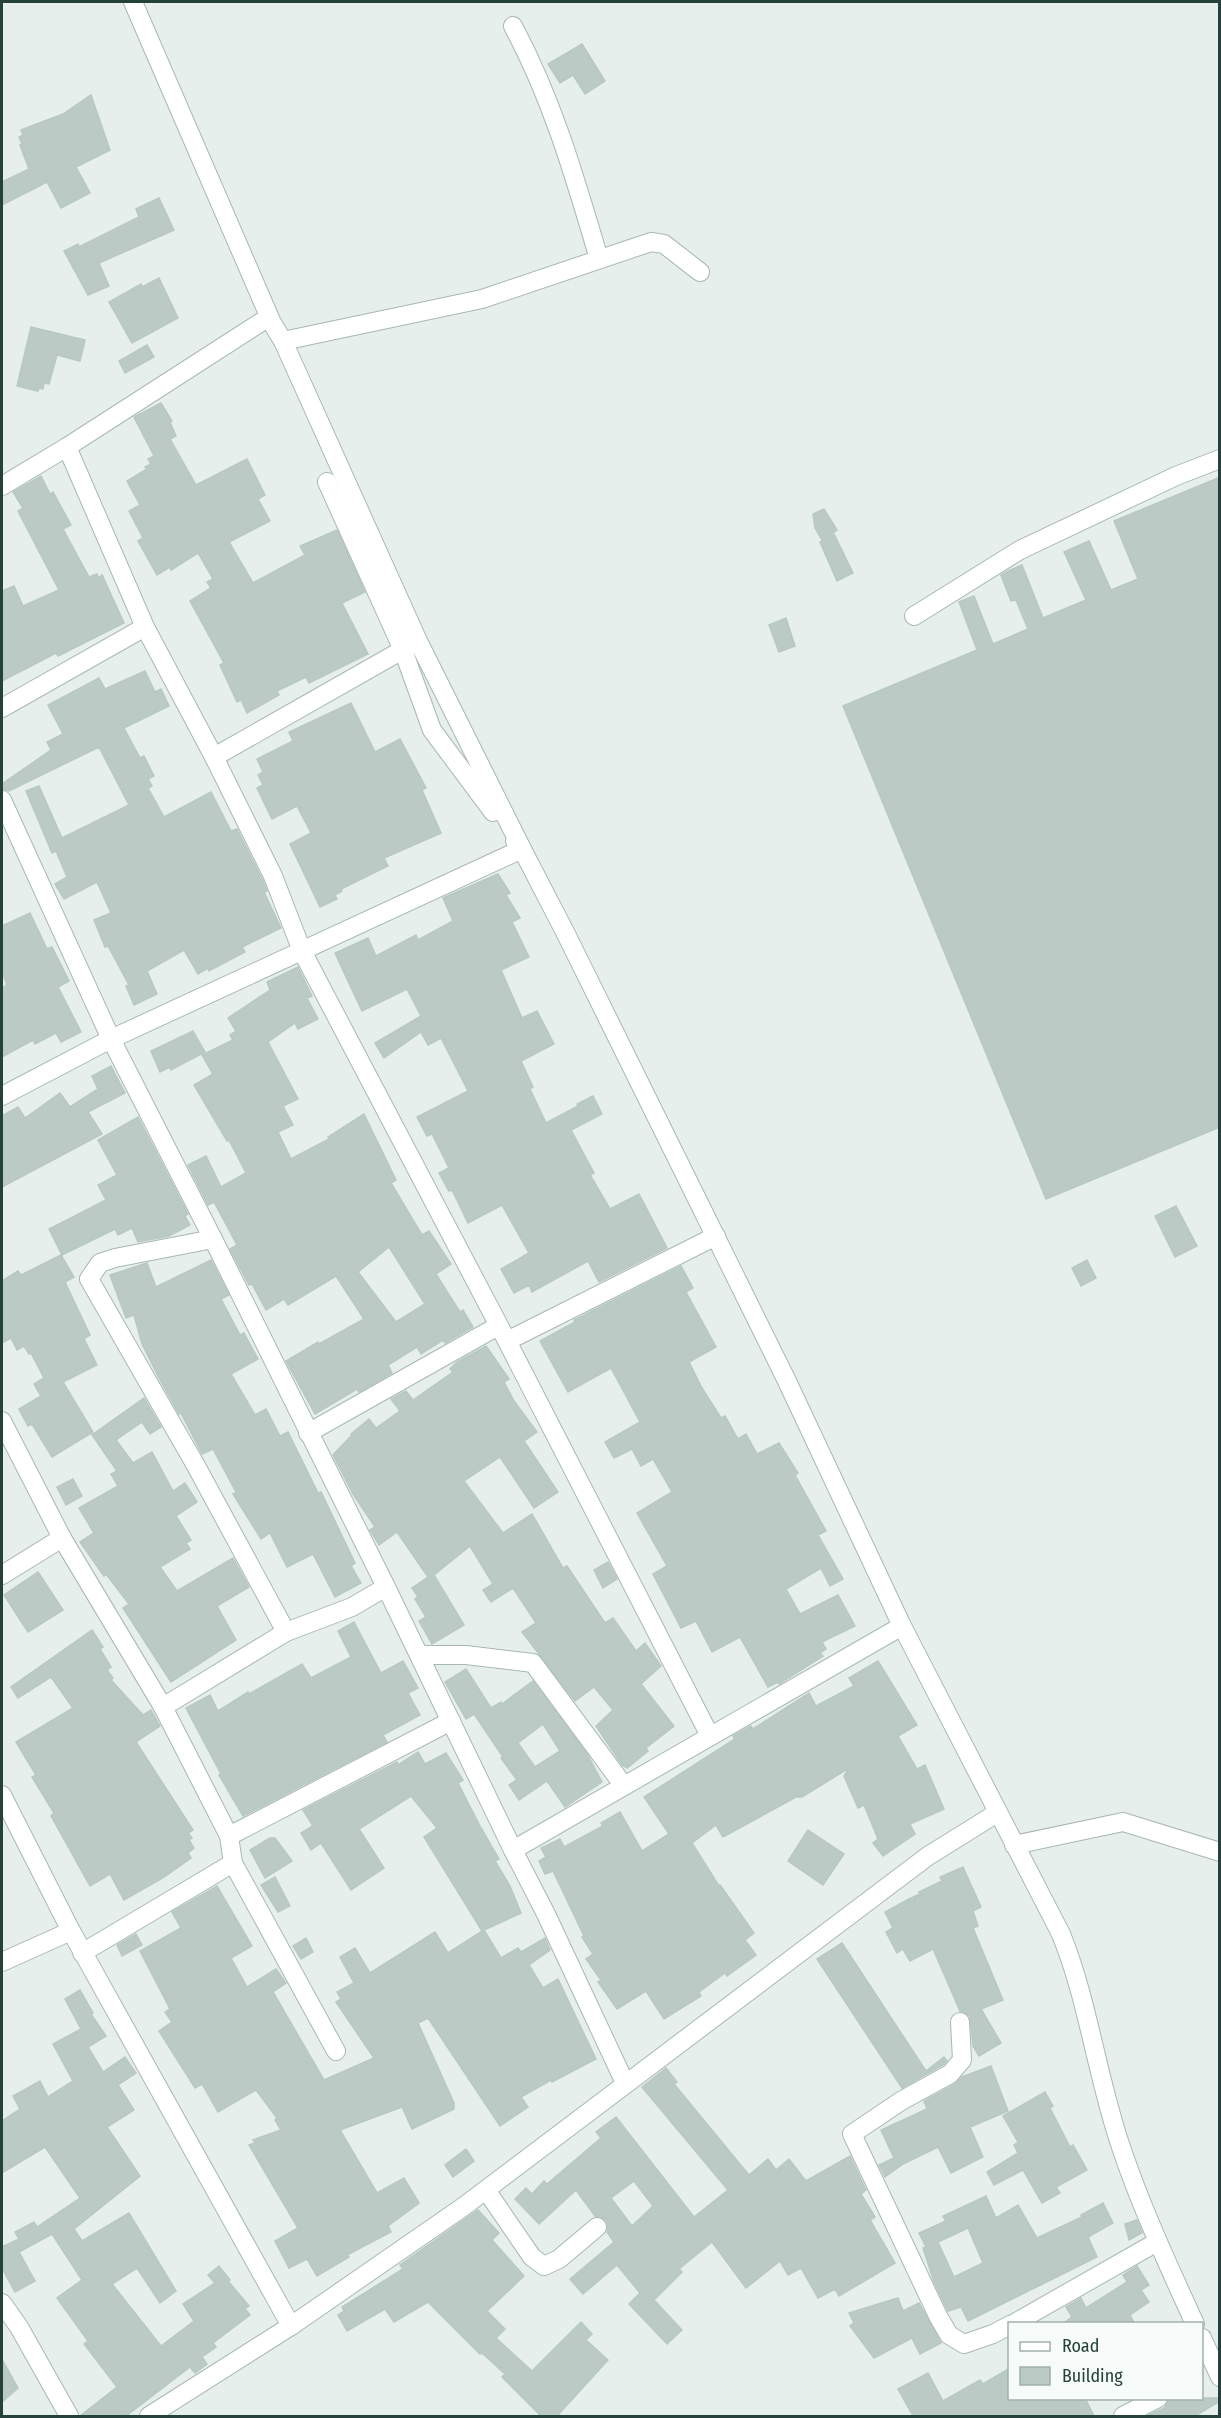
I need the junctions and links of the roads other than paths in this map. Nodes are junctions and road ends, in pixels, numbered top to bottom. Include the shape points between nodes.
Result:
1 (133, 2) edge
2 (513, 26) dead end
3 (599, 259) junction
4 (700, 272) dead end
5 (269, 317) junction
6 (283, 341) junction
7 (67, 447) junction
8 (1220, 459) edge
9 (327, 482) dead end
10 (2, 486) edge
11 (914, 616) dead end
12 (145, 627) junction
13 (410, 645) junction
14 (2, 708) edge
15 (214, 757) junction
16 (2, 800) edge
17 (522, 849) junction
18 (302, 951) junction
19 (111, 1040) junction
20 (2, 1096) edge
21 (716, 1236) junction
22 (213, 1239) junction
23 (502, 1334) junction
24 (2, 1421) edge
25 (308, 1433) junction
26 (62, 1538) junction
27 (2, 1575) edge
28 (386, 1587) junction
29 (902, 1626) junction
30 (286, 1632) junction
31 (419, 1655) junction
32 (163, 1707) junction
33 (451, 1721) junction
34 (710, 1736) junction
35 (624, 1786) junction
36 (2, 1795) edge
37 (997, 1812) junction
38 (229, 1836) junction
39 (1014, 1845) junction
40 (513, 1850) junction
41 (1220, 1852) edge
42 (233, 1863) junction
43 (70, 1931) junction
44 (82, 1953) junction
45 (2, 1962) edge
46 (960, 2022) dead end
47 (336, 2050) dead end
48 (625, 2083) junction
49 (486, 2190) junction
50 (597, 2227) dead end
51 (1157, 2242) junction
52 (2, 2303) edge
53 (1015, 2322) edge
54 (1194, 2322) edge
55 (291, 2326) junction
56 (1008, 2326) edge
57 (1203, 2342) edge
58 (1212, 2374) edge
59 (1154, 2400) edge
60 (69, 2416) edge
61 (149, 2416) edge
62 (1124, 2416) edge

1 - 5 street
2 - 3 street via 536,68
3 - 4 street via 651,242 664,244
3 - 6 street via 482,299
5 - 6 street
5 - 7 street
6 - 13 street
7 - 10 street
7 - 12 street
8 - 11 street via 1020,550
9 - 13 street
12 - 14 street
12 - 15 street
13 - 15 street
13 - 17 street
13 - 17 street via 432,730
15 - 18 street via 273,876
16 - 19 street
17 - 18 street
17 - 21 street
18 - 19 street
18 - 23 street
19 - 20 street
19 - 22 street
21 - 23 street
21 - 29 street
22 - 25 street
22 - 30 street via 115,1258 100,1263 89,1280
23 - 25 street
23 - 34 street
24 - 26 street
25 - 28 street
26 - 27 street
26 - 32 street
28 - 30 street via 352,1607
28 - 31 street
29 - 34 street
29 - 37 street
30 - 32 street
31 - 33 street
31 - 35 street via 466,1655 533,1663
32 - 38 street
33 - 38 street
33 - 40 street
34 - 35 street
35 - 40 street
36 - 43 street
37 - 39 street
37 - 48 street via 928,1856
38 - 42 street
39 - 41 street via 1123,1822
39 - 51 street via 1076,1970 1122,2150
40 - 48 street
42 - 44 street
42 - 47 street
43 - 44 street
43 - 45 street
44 - 55 street
46 - 56 street via 962,2060 950,2074 852,2134 949,2335 964,2344
48 - 49 street
49 - 50 street via 532,2257 544,2266 559,2259
49 - 55 street
51 - 53 street
51 - 54 street
52 - 60 street
55 - 61 street
57 - 58 street
59 - 62 street

